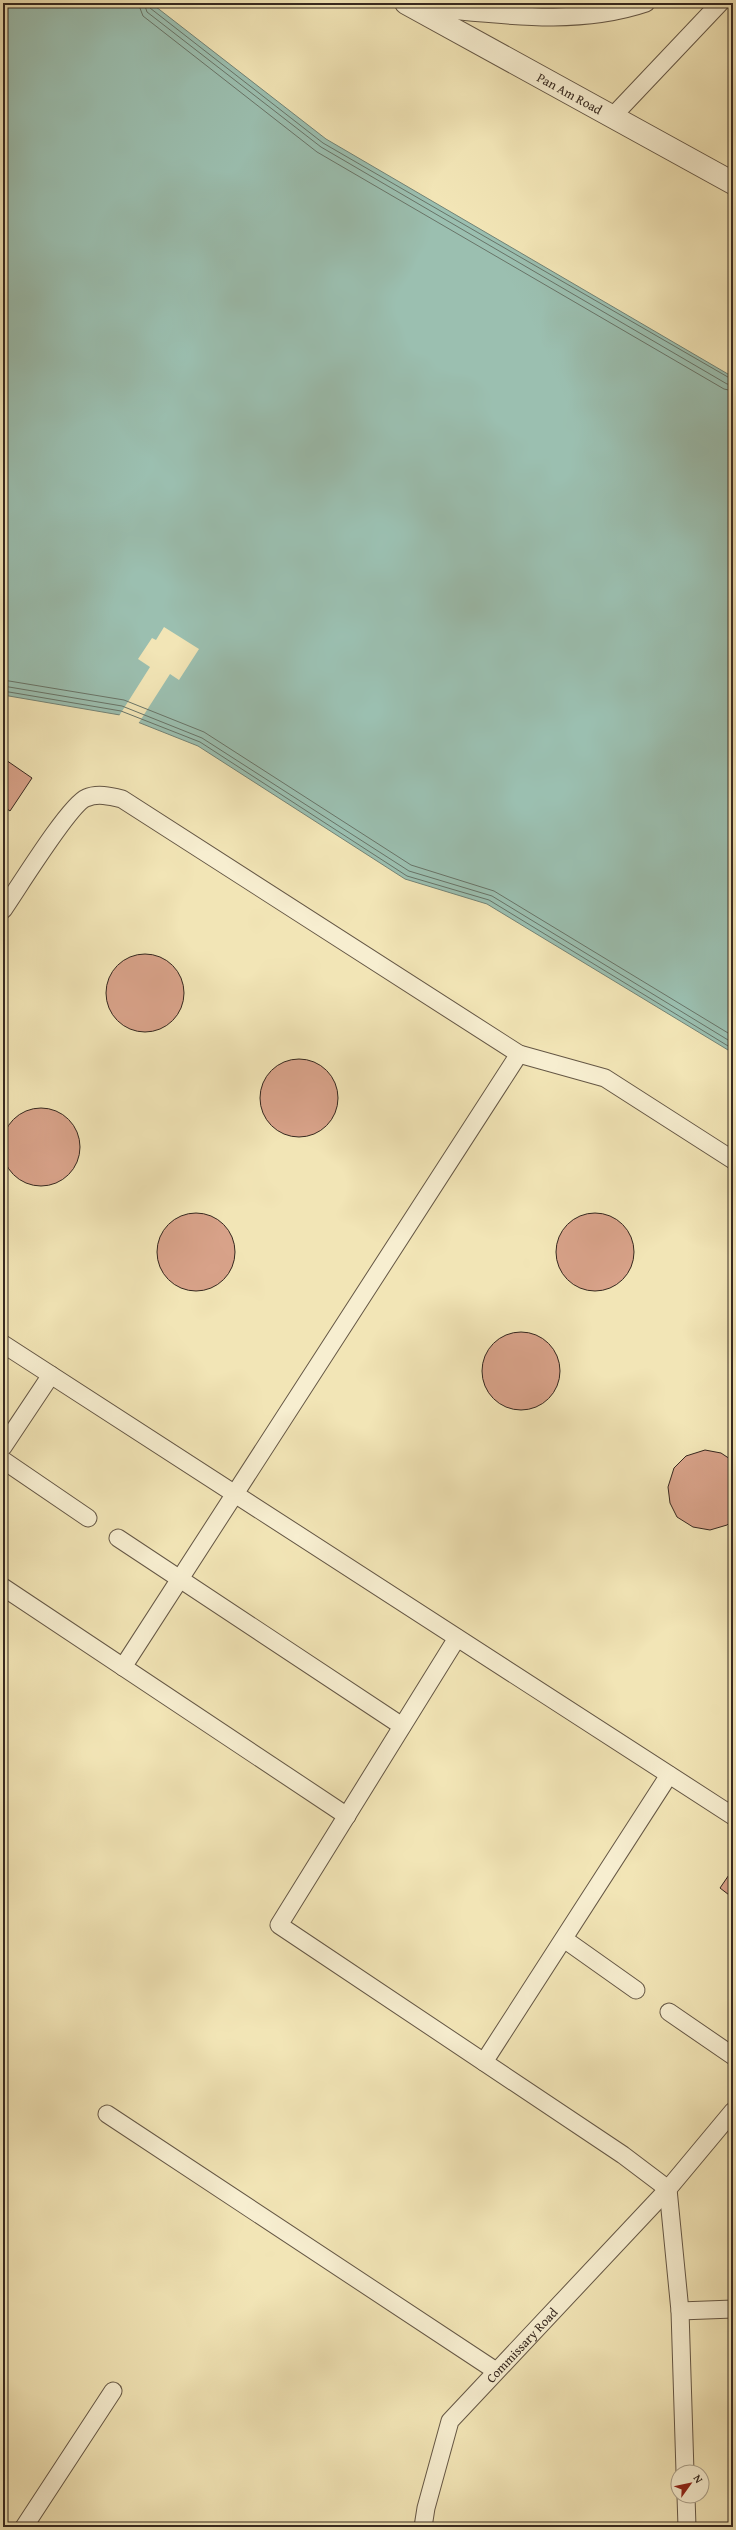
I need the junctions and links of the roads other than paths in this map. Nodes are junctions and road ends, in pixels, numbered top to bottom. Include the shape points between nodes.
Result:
1 (646, 3) edge
2 (720, 3) edge
3 (410, 5) edge
4 (612, 117) junction
5 (733, 183) edge
6 (3, 910) edge
7 (519, 1054) junction
8 (733, 1160) edge
9 (3, 1344) edge
10 (51, 1375) junction
11 (3, 1447) edge
12 (3, 1460) edge
13 (235, 1494) junction
14 (88, 1518) dead end
15 (118, 1538) dead end
16 (179, 1579) junction
17 (3, 1587) edge
18 (457, 1638) junction
19 (123, 1667) junction
20 (402, 1726) junction
21 (670, 1775) junction
22 (347, 1816) junction
23 (733, 1816) edge
24 (564, 1939) junction
25 (636, 1990) dead end
26 (669, 2012) dead end
27 (733, 2056) edge
28 (484, 2062) junction
29 (733, 2110) edge
30 (107, 2114) dead end
31 (668, 2189) junction
32 (733, 2309) edge
33 (680, 2311) junction
34 (496, 2371) junction
35 (113, 2391) dead end
36 (685, 2464) edge
37 (686, 2504) edge
38 (24, 2527) edge
39 (423, 2527) edge
40 (687, 2527) edge

1 - 3 lane via 586,17 556,18
2 - 4 lane
3 - 4 street, Pan Am Road
4 - 5 street, Pan Am Road
6 - 7 lane via 70,812 85,798 102,794 122,799
7 - 8 lane via 605,1078
7 - 13 lane
9 - 10 lane
10 - 11 lane
10 - 13 lane
12 - 14 lane
13 - 16 lane
13 - 18 lane
15 - 16 lane
16 - 19 lane
16 - 20 lane
17 - 19 lane
18 - 20 lane
18 - 21 lane
19 - 22 lane
20 - 22 lane
21 - 23 lane
21 - 24 lane
22 - 28 lane via 279,1925
24 - 25 lane
24 - 28 lane
26 - 27 lane
28 - 31 lane via 623,2155
29 - 31 lane, Commissary Road
30 - 34 lane
31 - 33 lane
31 - 34 lane, Commissary Road
32 - 33 lane
33 - 36 lane
34 - 39 lane, Commissary Road via 450,2421
35 - 38 lane
37 - 40 lane

